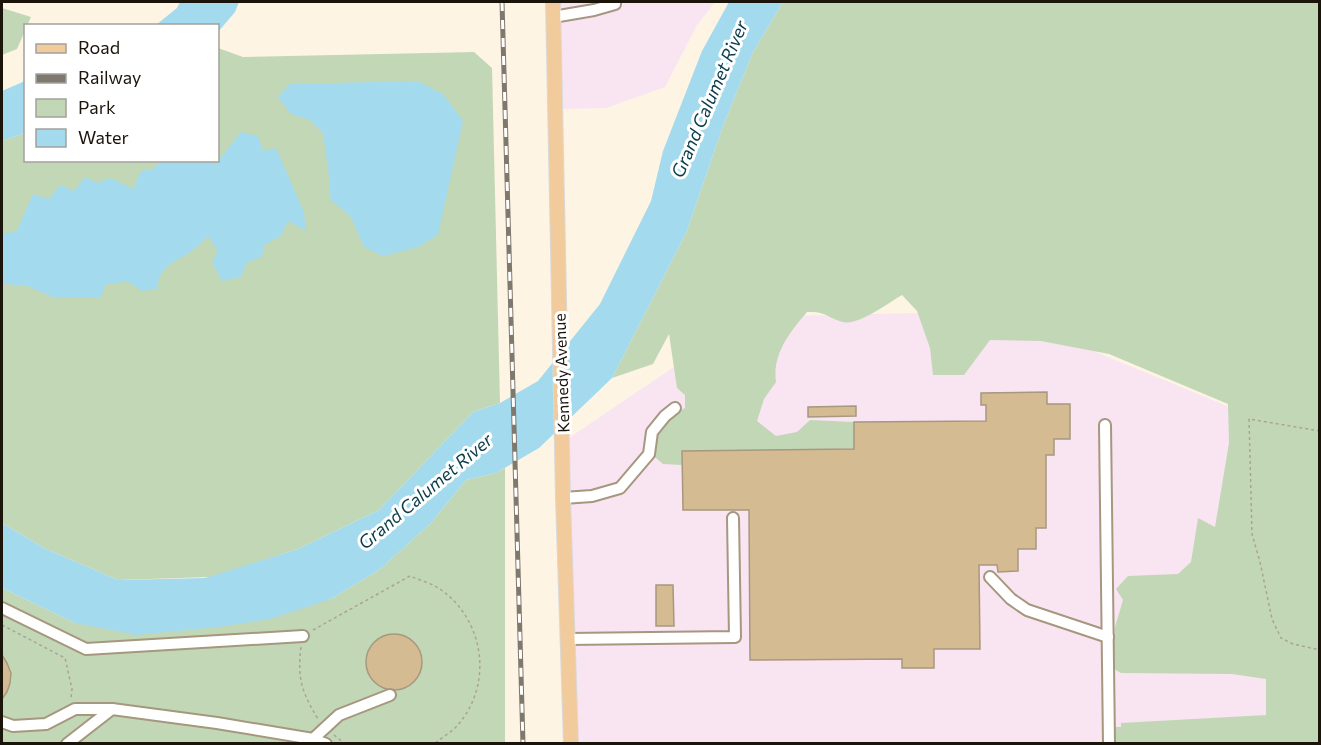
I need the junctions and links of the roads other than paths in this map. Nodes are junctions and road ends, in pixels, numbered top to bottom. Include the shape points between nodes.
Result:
1 (552, 2) edge
2 (615, 2) edge
3 (553, 17) junction
4 (675, 408) dead end
5 (1105, 425) dead end
6 (563, 498) junction
7 (733, 518) dead end
8 (990, 577) dead end
9 (2, 608) edge
10 (303, 636) road end
11 (1108, 636) junction
12 (568, 639) junction
13 (390, 695) dead end
14 (112, 709) junction
15 (2, 722) edge
16 (313, 739) junction
17 (67, 744) edge
18 (326, 744) edge
19 (571, 744) edge
20 (1109, 744) edge

1 - 3 main road, Kennedy Avenue
2 - 3 lane
3 - 6 main road, Kennedy Avenue
4 - 6 lane via 652,432 649,454 620,488 592,496
5 - 11 lane
6 - 12 main road, Kennedy Avenue
7 - 12 lane via 735,637
8 - 11 lane via 1027,610
9 - 10 lane via 86,649
11 - 20 lane
12 - 19 main road, Kennedy Avenue
13 - 16 lane via 339,715
14 - 15 lane via 75,709 46,724 13,726
14 - 16 lane
14 - 17 lane
16 - 18 lane

